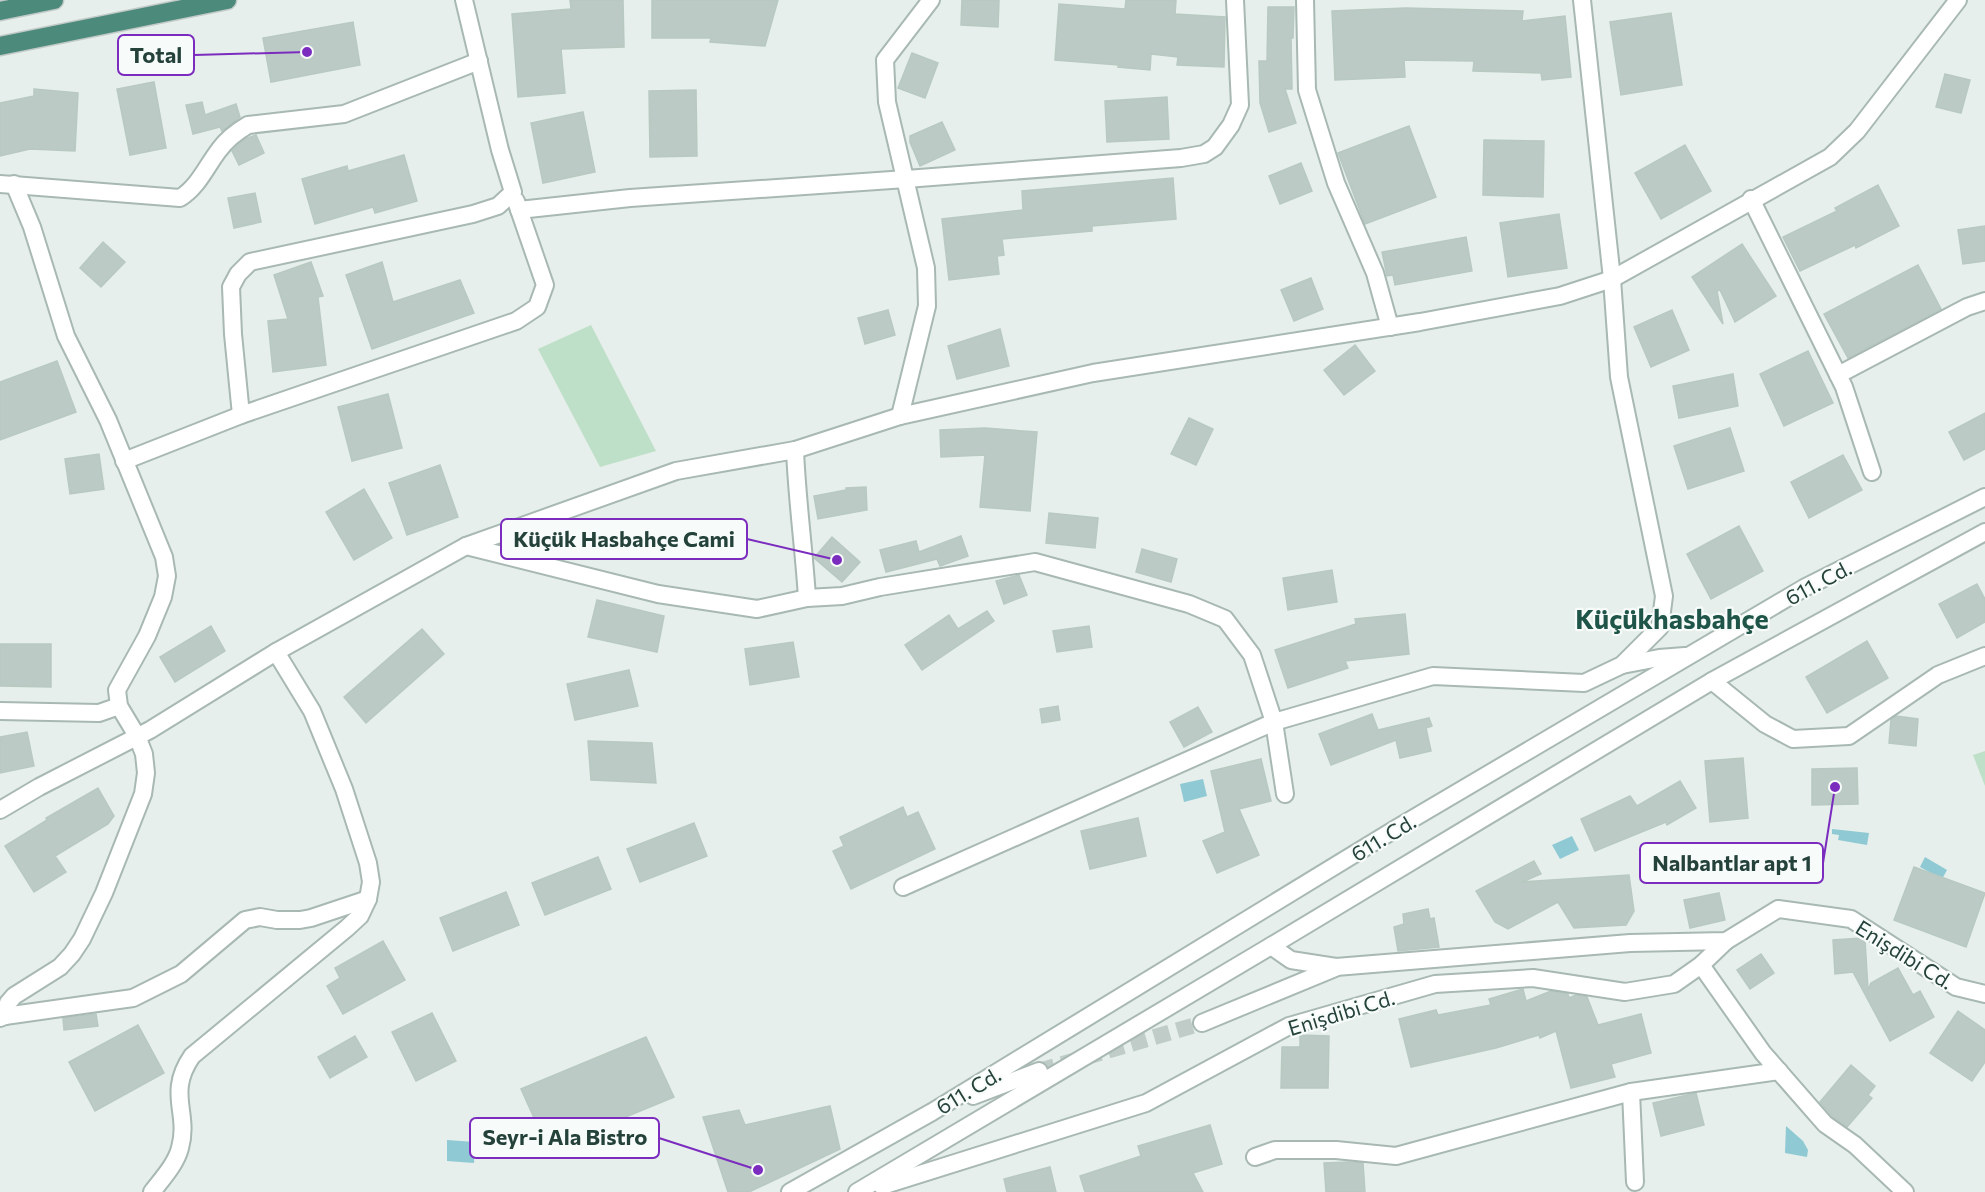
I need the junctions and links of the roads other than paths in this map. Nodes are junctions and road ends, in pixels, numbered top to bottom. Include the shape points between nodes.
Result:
1 (54, 0) edge
2 (227, 0) edge
3 (464, 0) edge
4 (932, 0) edge
5 (1235, 0) edge
6 (1305, 0) edge
7 (1582, 0) edge
8 (1958, 0) edge
9 (0, 11) edge
10 (0, 46) edge
11 (479, 61) junction
12 (906, 179) junction
13 (7, 184) edge
14 (513, 192) junction
15 (1751, 200) junction
16 (519, 210) junction
17 (1612, 279) junction
18 (1985, 301) edge
19 (1390, 327) junction
20 (1838, 375) junction
21 (241, 415) junction
22 (900, 416) junction
23 (795, 450) junction
24 (124, 461) junction
25 (1872, 472) dead end
26 (1985, 497) edge
27 (1985, 532) edge
28 (466, 546) junction
29 (807, 598) junction
30 (276, 652) junction
31 (1689, 656) junction
32 (1985, 656) edge
33 (1623, 665) junction
34 (1712, 681) junction
35 (118, 706) junction
36 (0, 711) edge
37 (1274, 722) junction
38 (137, 736) junction
39 (1285, 794) dead end
40 (0, 810) edge
41 (903, 887) dead end
42 (368, 899) junction
43 (1726, 941) junction
44 (1271, 946) junction
45 (1701, 965) junction
46 (1336, 967) junction
47 (1985, 994) edge
48 (2, 1017) edge
49 (1202, 1023) tunnel mouth
50 (1039, 1071) tunnel mouth
51 (1779, 1071) junction
52 (1632, 1092) junction
53 (932, 1112) junction
54 (1256, 1157) dead end
55 (1635, 1182) dead end
56 (152, 1192) edge
57 (790, 1192) edge
58 (859, 1192) edge
59 (1905, 1192) edge

1 - 9 highway
2 - 10 highway
3 - 11 street
4 - 12 street via 885,60 887,102
5 - 12 street via 1240,105 1224,136 1204,154
6 - 19 street via 1307,90 1336,183 1375,273
7 - 17 street
8 - 15 street via 1857,131 1830,157
11 - 13 street via 344,114 248,125 234,133 188,194 180,198
11 - 14 street
12 - 16 street via 630,198
12 - 22 street via 926,268 927,306
13 - 24 street via 32,227 66,336
14 - 16 street
14 - 21 street via 498,206 473,214 250,262 231,287
15 - 17 street
15 - 20 street
16 - 21 street via 545,285 537,307 516,321
17 - 19 street via 1560,296
17 - 33 street via 1619,376 1664,596 1660,627
18 - 20 street
19 - 22 street via 1093,373
20 - 25 street
21 - 24 street
22 - 23 street
23 - 28 street via 676,471
23 - 29 street
24 - 35 street via 164,557 167,576 147,636 117,690
26 - 31 street, 611. Cd. via 1804,588
27 - 34 street, 611. Cd.
28 - 29 street via 658,594 757,609
28 - 30 street
29 - 37 street via 842,596 1035,562 1189,604 1225,619 1252,655
30 - 38 street
30 - 42 street via 312,711 344,789 368,863
31 - 33 street
31 - 53 street, 611. Cd. via 1397,828
32 - 34 street via 1938,675 1849,736 1793,739 1765,724
33 - 37 street via 1584,683 1432,676
34 - 44 street, 611. Cd.
35 - 36 street via 99,713
35 - 38 street
37 - 39 street
37 - 41 street
38 - 40 street
38 - 48 street via 146,773 143,794 104,893 72,954 46,977 14,996
42 - 48 street via 300,920 245,920 181,974 133,998
42 - 56 street via 360,916 347,928 192,1056 184,1067 178,1093 180,1148
43 - 45 street, Enişdibi Cd.
43 - 46 street, Enişdibi Cd. via 1630,944
43 - 47 street, Enişdibi Cd. via 1778,909 1851,919 1956,987
44 - 46 street, Enişdibi Cd. via 1291,960
44 - 58 street, 611. Cd.
45 - 51 street
45 - 58 street, Enişdibi Cd. via 1674,984 1625,992 1533,978 1435,984 1289,1026 1146,1103
46 - 49 street
50 - 53 street
51 - 52 street
51 - 59 street via 1825,1124 1855,1145
52 - 54 street via 1396,1156 1336,1150 1275,1150
52 - 55 street
53 - 57 street, 611. Cd.

